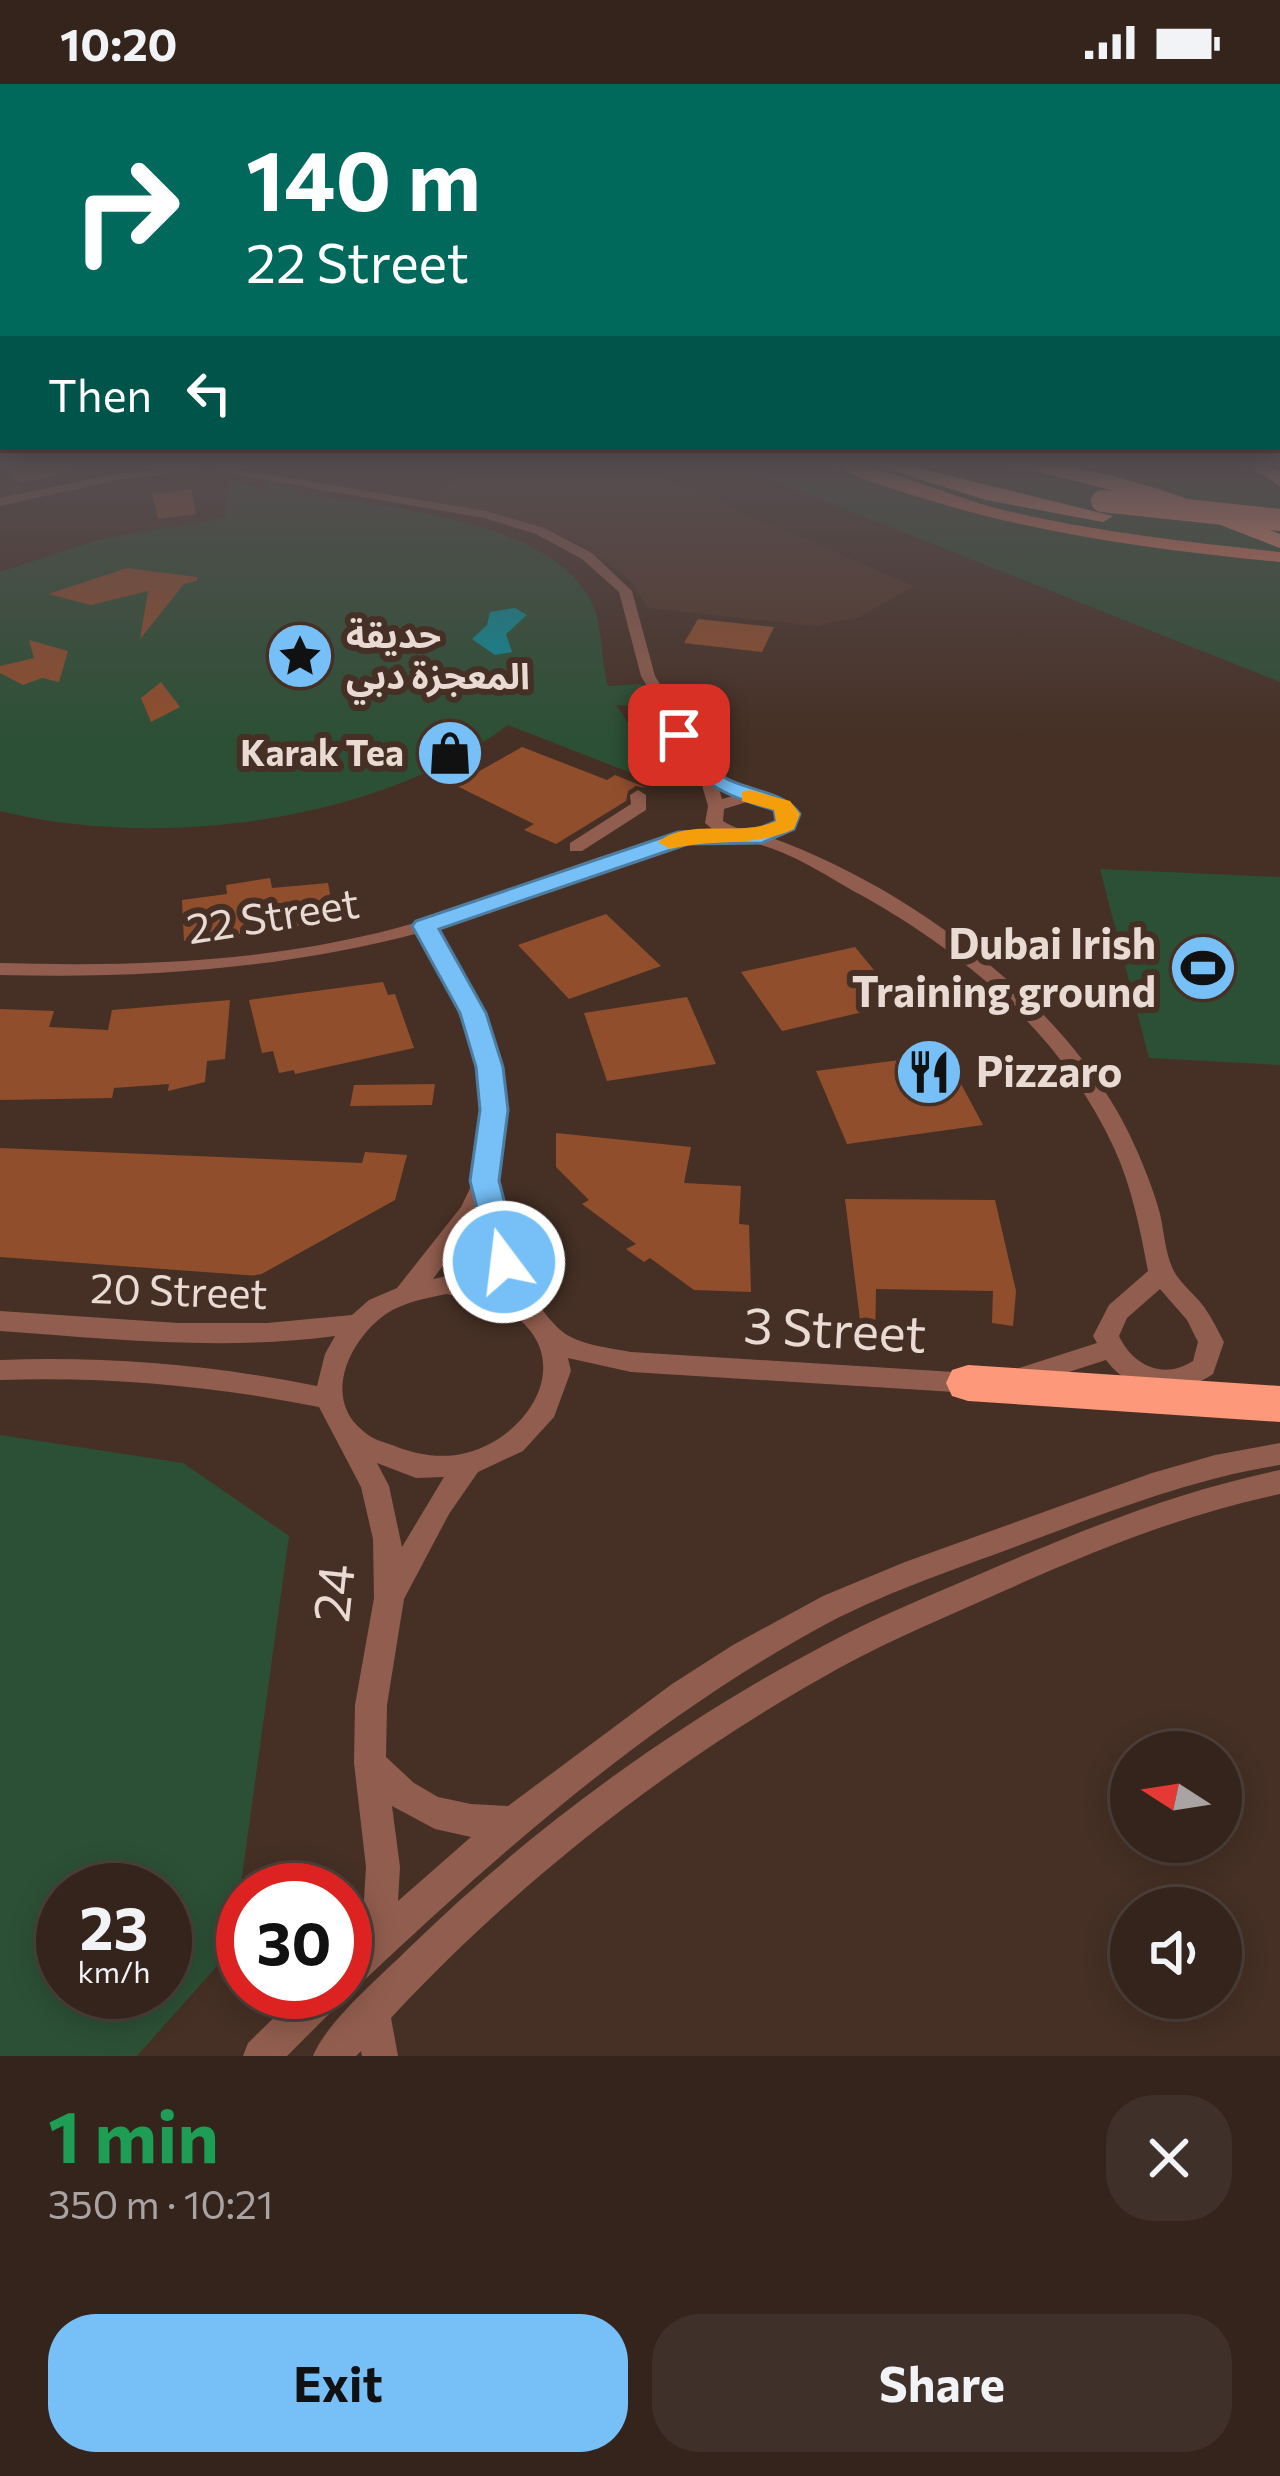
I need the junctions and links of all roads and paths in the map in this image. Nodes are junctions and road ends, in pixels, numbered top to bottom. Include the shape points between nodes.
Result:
1 (585, 555) edge
2 (706, 775) junction
3 (638, 795) dead end
4 (749, 796) junction
5 (713, 812) junction
6 (782, 829) junction
7 (744, 836) junction
8 (686, 837) junction
9 (801, 854) junction
10 (607, 863) junction
11 (424, 926) junction
12 (0, 969) edge
13 (484, 1181) junction
14 (1161, 1274) junction
15 (406, 1294) junction
16 (524, 1305) junction
17 (0, 1321) edge
18 (356, 1324) junction
19 (554, 1340) junction
20 (1110, 1348) junction
21 (0, 1370) edge
22 (968, 1383) junction
23 (328, 1399) junction
24 (1280, 1404) edge
25 (351, 1439) junction
26 (1280, 1454) edge
27 (468, 1465) junction
28 (1280, 1482) edge
29 (389, 1598) junction
30 (370, 1763) junction
31 (515, 1823) junction
32 (379, 1941) junction
33 (372, 1948) edge
34 (372, 2009) edge
35 (372, 2015) edge
36 (298, 2019) edge
37 (363, 2019) edge
38 (261, 2056) edge
39 (331, 2056) edge
40 (380, 2056) edge

1 - 2 street via 626,591 648,676
2 - 4 street
2 - 5 street
3 - 10 street via 640,806 572,844
4 - 5 street
4 - 6 street via 782,806 789,820
5 - 7 street via 720,828
5 - 8 street, 22 Street
6 - 7 street
6 - 9 street
7 - 8 street, 22 Street
7 - 9 street
8 - 10 street, 22 Street
9 - 14 street via 950,942 1063,1044 1126,1147
10 - 11 street, 22 Street
11 - 12 street, 22 Street via 214,964
11 - 13 street via 486,1053 494,1110
13 - 15 street
13 - 16 street
14 - 20 street via 1109,1323
14 - 20 street via 1206,1328 1204,1367 1192,1377 1157,1381 1122,1364
15 - 16 street via 488,1289
15 - 18 street
16 - 19 street
17 - 18 street, 20 Street via 222,1335
18 - 23 street via 332,1360
19 - 22 street, 3 Street via 631,1362
19 - 27 street via 560,1369 534,1427
20 - 22 street, 3 Street via 1048,1371
21 - 23 street, 20 Street via 203,1378
22 - 24 highway
23 - 25 street
25 - 27 street via 383,1460 424,1469
25 - 29 street, 24 via 375,1486
26 - 31 street via 1136,1489 811,1617 664,1705
27 - 29 street
28 - 34 street via 1155,1514 812,1667 689,1743 551,1846
29 - 30 street, 24
30 - 31 street via 431,1813
30 - 32 street, 24 via 383,1867
31 - 32 street
32 - 33 street
35 - 40 street
36 - 38 street
37 - 39 street

